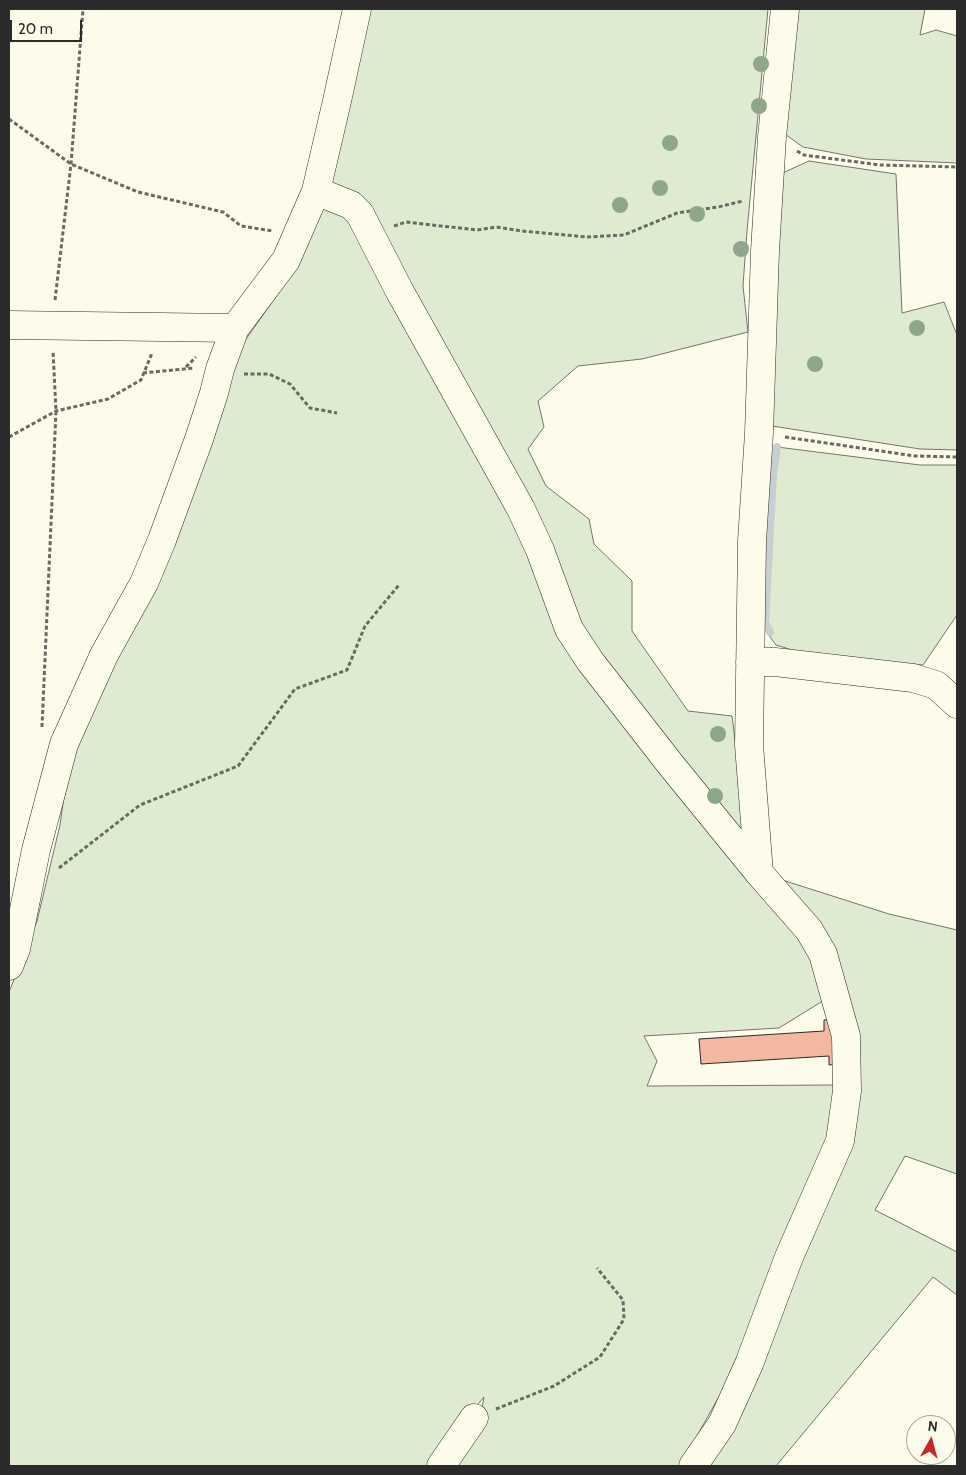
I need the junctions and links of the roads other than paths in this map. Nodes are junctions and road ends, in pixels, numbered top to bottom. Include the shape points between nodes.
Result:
1 (357, 9) edge
2 (785, 9) edge
3 (316, 191) junction
4 (9, 325) edge
5 (234, 328) junction
6 (750, 662) junction
7 (957, 704) edge
8 (759, 873) junction
9 (9, 966) edge
10 (474, 1418) road end
11 (441, 1466) edge
12 (693, 1466) edge

1 - 3 street
2 - 6 street via 765,251
3 - 5 street via 286,260
3 - 8 street via 351,205 360,214 521,509 569,629 612,692
4 - 5 street
5 - 9 street via 200,440 162,540 64,744 36,850 16,949
6 - 7 street via 913,678 936,685
6 - 8 street via 749,745
8 - 12 street via 809,930 823,954 846,1036 847,1091 840,1142 789,1257 749,1364 722,1424
10 - 11 street

